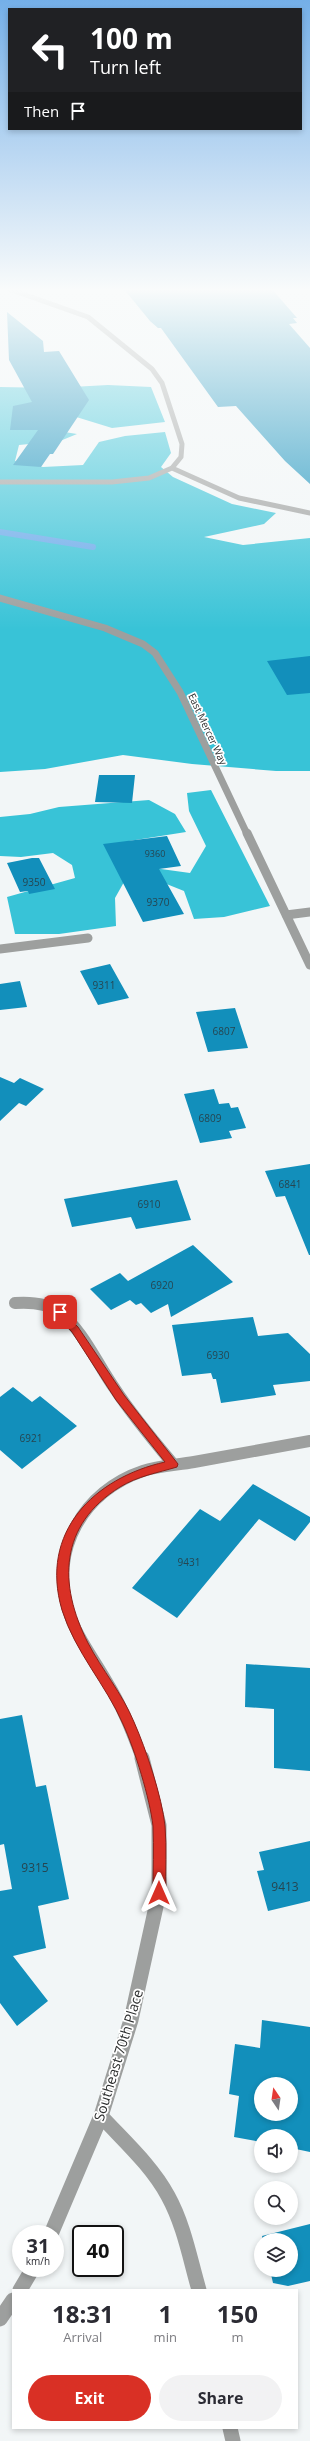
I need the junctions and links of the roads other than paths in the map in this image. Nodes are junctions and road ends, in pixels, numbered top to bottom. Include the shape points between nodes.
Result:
1 (169, 402) edge
2 (172, 468) junction
3 (0, 482) edge
4 (310, 513) edge
5 (0, 598) edge
6 (310, 912) edge
7 (286, 915) junction
8 (88, 938) dead end
9 (0, 949) edge
10 (310, 965) edge
11 (15, 1303) dead end
12 (310, 1441) edge
13 (173, 1464) junction
14 (101, 2116) junction
15 (55, 2225) edge
16 (28, 2277) edge
17 (21, 2289) edge
18 (199, 2289) edge
19 (12, 2301) edge
20 (0, 2319) edge
21 (230, 2429) edge
22 (233, 2441) edge

1 - 2 street via 182,444 181,457
2 - 3 street via 149,478 133,480
2 - 4 street via 239,498
5 - 7 street, East Mercer Way via 129,637 155,654 180,692
6 - 7 street
7 - 10 street, East Mercer Way
8 - 9 street
11 - 13 street via 31,1302 60,1312 120,1397
12 - 13 street, Southeast 70th Place
13 - 14 street, Southeast 70th Place via 143,1471 110,1488 93,1502 76,1524 65,1550 62,1580 68,1610 84,1647 129,1723 144,1764 159,1825 159,1893 132,2020
14 - 15 street, Southeast 70th Place
14 - 18 street via 168,2196 183,2234
16 - 17 street
19 - 20 street
21 - 22 street

